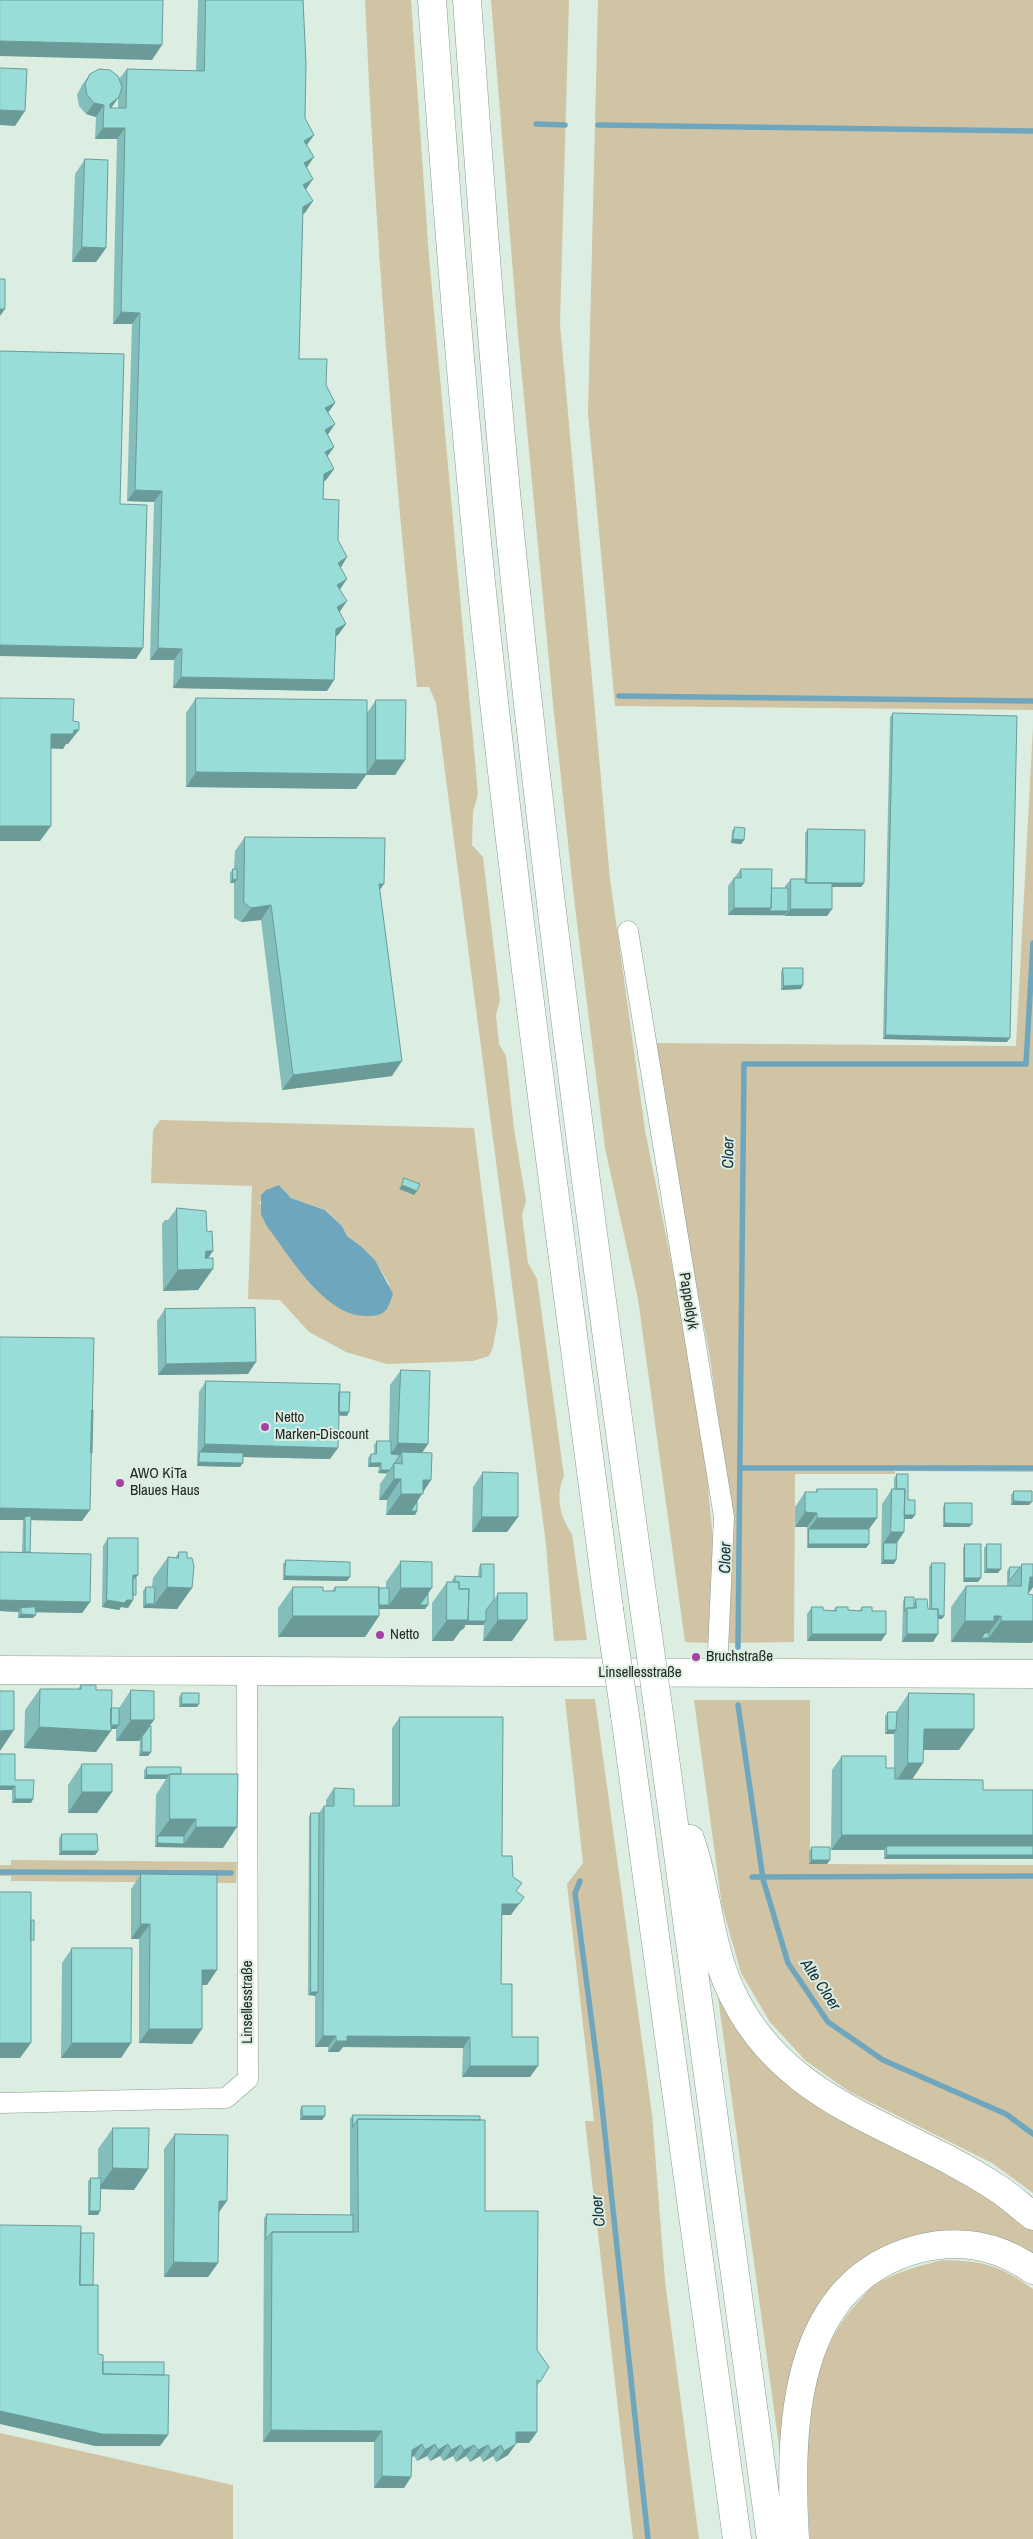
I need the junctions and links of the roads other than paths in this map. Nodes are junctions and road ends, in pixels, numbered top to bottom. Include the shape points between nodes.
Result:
1 (432, 0) edge
2 (467, 0) edge
3 (628, 931) dead end
4 (0, 1670) edge
5 (247, 1671) junction
6 (717, 1673) junction
7 (1033, 1674) edge
8 (667, 1774) junction
9 (0, 2103) edge
10 (1033, 2216) edge
11 (1033, 2270) edge
12 (737, 2539) edge
13 (771, 2539) edge
14 (795, 2539) edge

1 - 12 main road, bridge via 448,225 482,591 520,923 609,1609
2 - 8 main road, bridge via 482,223 516,589 591,1224
3 - 6 street, Pappeldyk via 724,1517
4 - 5 main road, Linsellesstraße
5 - 6 main road, Linsellesstraße
5 - 9 street, Linsellesstraße via 248,2079 226,2098
6 - 7 main road, Linsellesstraße
8 - 10 main road via 698,1861 709,1925 727,1982 757,2034 783,2064 823,2095 997,2188
8 - 13 main road
11 - 14 main road via 1016,2258 979,2245 939,2243 896,2254 858,2279 829,2310 808,2356 796,2413 792,2483

